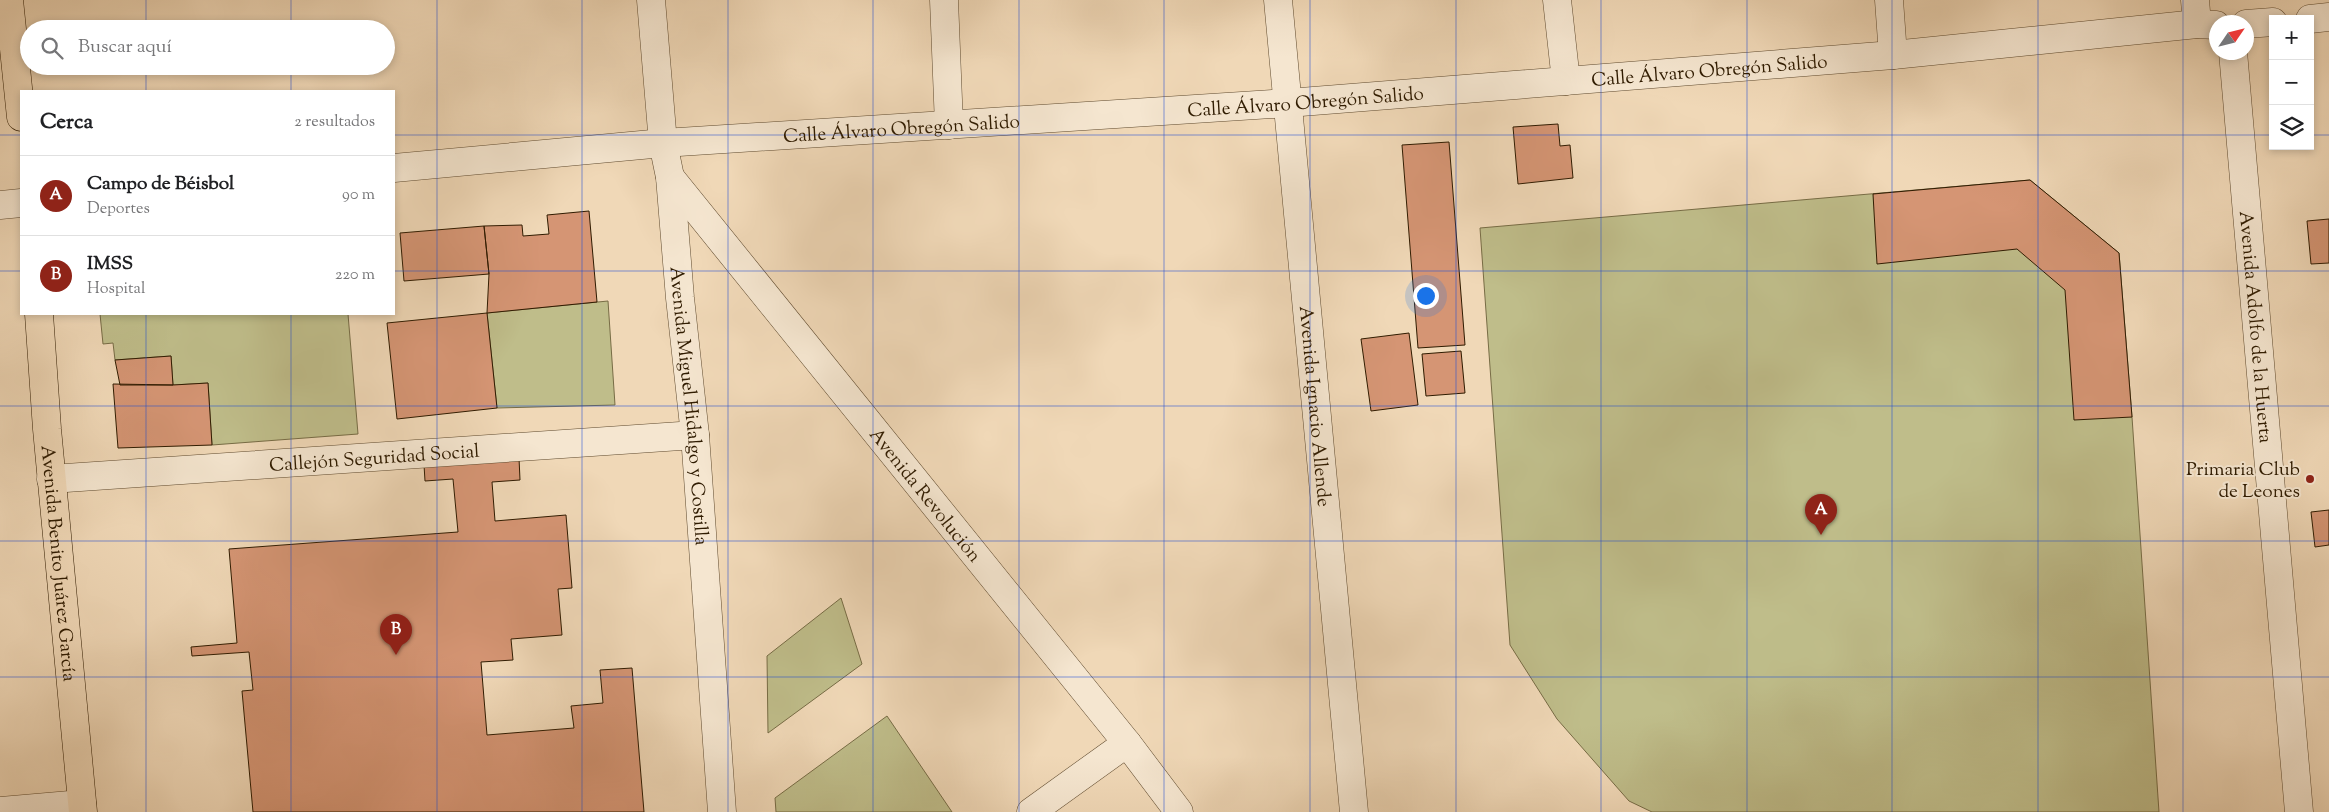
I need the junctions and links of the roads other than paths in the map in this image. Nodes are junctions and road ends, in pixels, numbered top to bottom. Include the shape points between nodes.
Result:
1 (9, 0) edge
2 (651, 0) edge
3 (944, 0) edge
4 (1278, 0) edge
5 (1557, 0) edge
6 (1889, 0) edge
7 (2203, 16) edge
8 (2329, 17) edge
9 (2314, 19) edge
10 (2269, 22) edge
11 (2254, 23) edge
12 (1894, 55) junction
13 (2234, 60) edge
14 (1566, 81) junction
15 (1288, 103) junction
16 (20, 107) edge
17 (949, 125) junction
18 (663, 143) junction
19 (395, 168) edge
20 (670, 177) junction
21 (20, 204) edge
22 (0, 205) edge
23 (38, 315) edge
24 (695, 435) junction
25 (52, 479) junction
26 (1127, 743) junction
27 (83, 808) edge
28 (0, 811) edge
29 (722, 812) edge
30 (1031, 812) edge
31 (1179, 812) edge
32 (1354, 812) edge
33 (2298, 812) edge

1 - 16 main road
2 - 18 street, Avenida Miguel Hidalgo y Costilla
3 - 17 street
4 - 15 street, Avenida Ignacio Allende
5 - 14 street
6 - 12 street
7 - 12 street, Calle Álvaro Obregón Salido
8 - 9 street
10 - 11 street
12 - 14 street, Calle Álvaro Obregón Salido
13 - 33 street, Avenida Adolfo de la Huerta
14 - 15 street, Calle Álvaro Obregón Salido
15 - 17 street, Calle Álvaro Obregón Salido
15 - 32 street, Avenida Ignacio Allende
17 - 18 street, Calle Álvaro Obregón Salido
18 - 19 street, Calle Álvaro Obregón Salido
18 - 20 street, Avenida Miguel Hidalgo y Costilla
20 - 24 street, Avenida Miguel Hidalgo y Costilla
20 - 26 street, Avenida Revolución
21 - 22 street
23 - 25 main road, Avenida Benito Juárez García
24 - 25 street, Callejón Seguridad Social
24 - 29 street, Avenida Miguel Hidalgo y Costilla
25 - 27 main road, Avenida Benito Juárez García
26 - 30 street
26 - 31 street, Avenida Revolución
27 - 28 street

